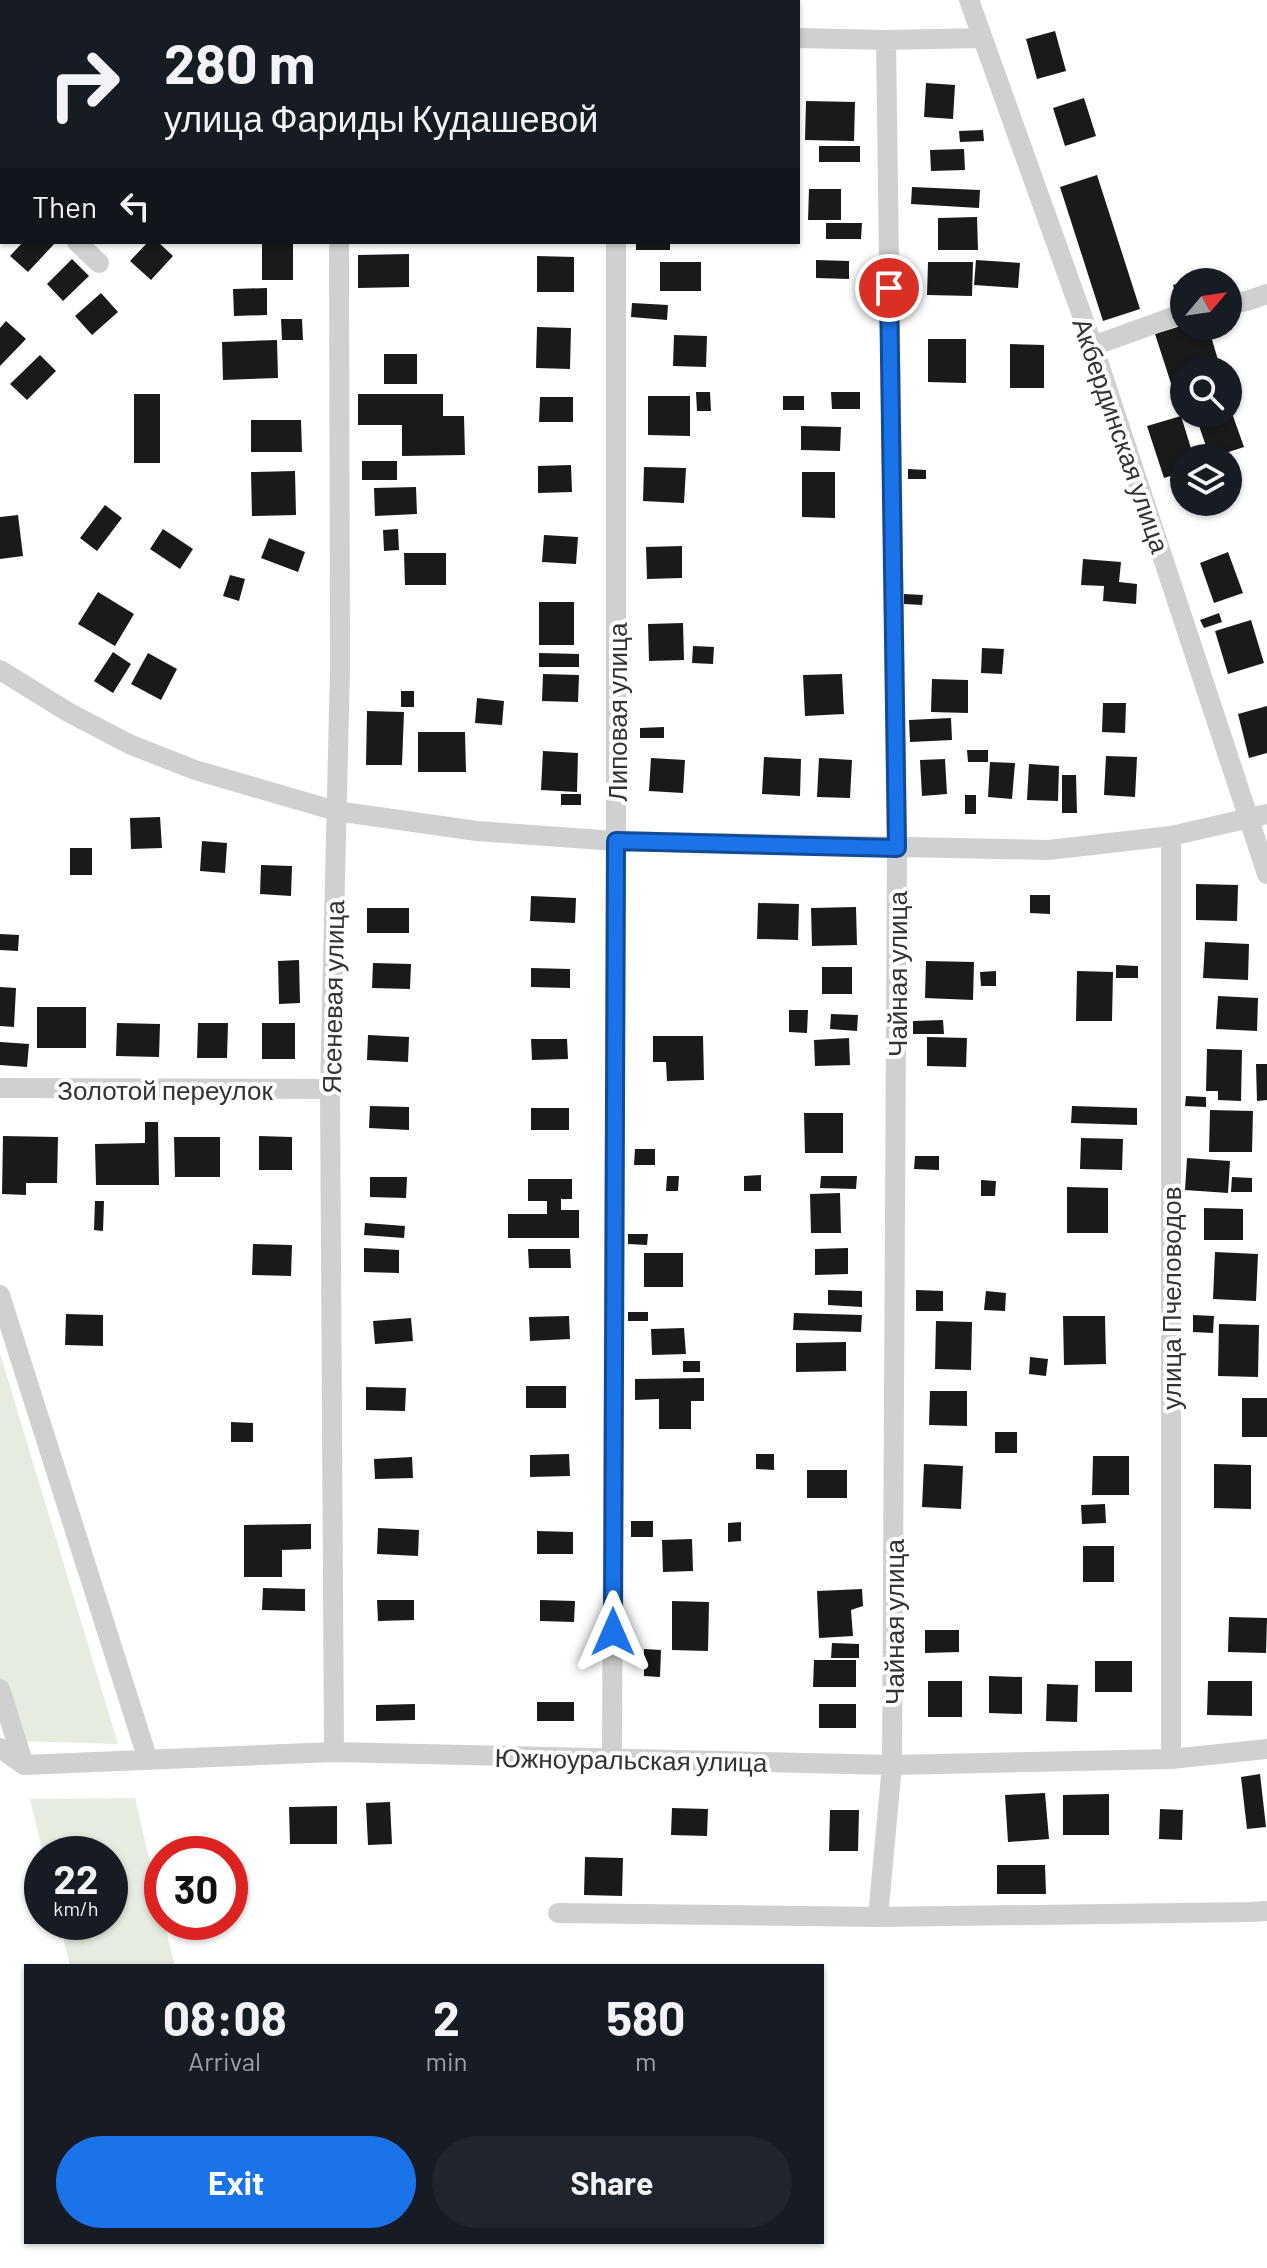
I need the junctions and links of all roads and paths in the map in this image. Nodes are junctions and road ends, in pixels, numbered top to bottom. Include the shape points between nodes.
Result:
1 (969, 0) edge
2 (800, 38) edge
3 (982, 38) junction
4 (886, 40) junction
5 (79, 244) edge
6 (339, 244) edge
7 (616, 244) edge
8 (99, 263) dead end
9 (1267, 294) edge
10 (1242, 300) edge
11 (1170, 318) edge
12 (1093, 346) junction
13 (0, 670) edge
14 (336, 811) junction
15 (1259, 816) edge
16 (1171, 836) junction
17 (616, 841) junction
18 (897, 848) junction
19 (1267, 874) edge
20 (0, 1088) edge
21 (330, 1089) junction
22 (0, 1295) edge
23 (0, 1689) edge
24 (0, 1748) edge
25 (1267, 1749) edge
26 (334, 1752) junction
27 (612, 1758) junction
28 (1171, 1759) junction
29 (148, 1760) junction
30 (24, 1765) junction
31 (892, 1765) junction
32 (1267, 1911) edge
33 (558, 1913) dead end
34 (878, 1917) junction

1 - 3 street, Акбердинская улица
2 - 4 street
3 - 4 street
3 - 12 street, Акбердинская улица
4 - 18 street, Чайная улица
5 - 8 street
6 - 14 street, Ясеневая улица
7 - 17 street, Липовая улица
9 - 10 street
11 - 12 street
12 - 15 street, Акбердинская улица
13 - 14 street via 129,744 195,770
14 - 17 street via 477,831
14 - 21 street, Ясеневая улица
15 - 16 street
15 - 19 street, Акбердинская улица
16 - 18 street via 1048,850
16 - 28 street, улица Пчеловодов
17 - 18 street
17 - 27 street, Липовая улица
18 - 31 street, Чайная улица
20 - 21 street, Золотой переулок
21 - 26 street, Ясеневая улица
22 - 29 street
23 - 30 street
24 - 30 street
25 - 28 street, Южноуральская улица
26 - 27 street, Южноуральская улица
26 - 29 street, Южноуральская улица
27 - 31 street, Южноуральская улица
28 - 31 street, Южноуральская улица
29 - 30 street, Южноуральская улица
31 - 34 street, Чайная улица
32 - 34 street
33 - 34 street

